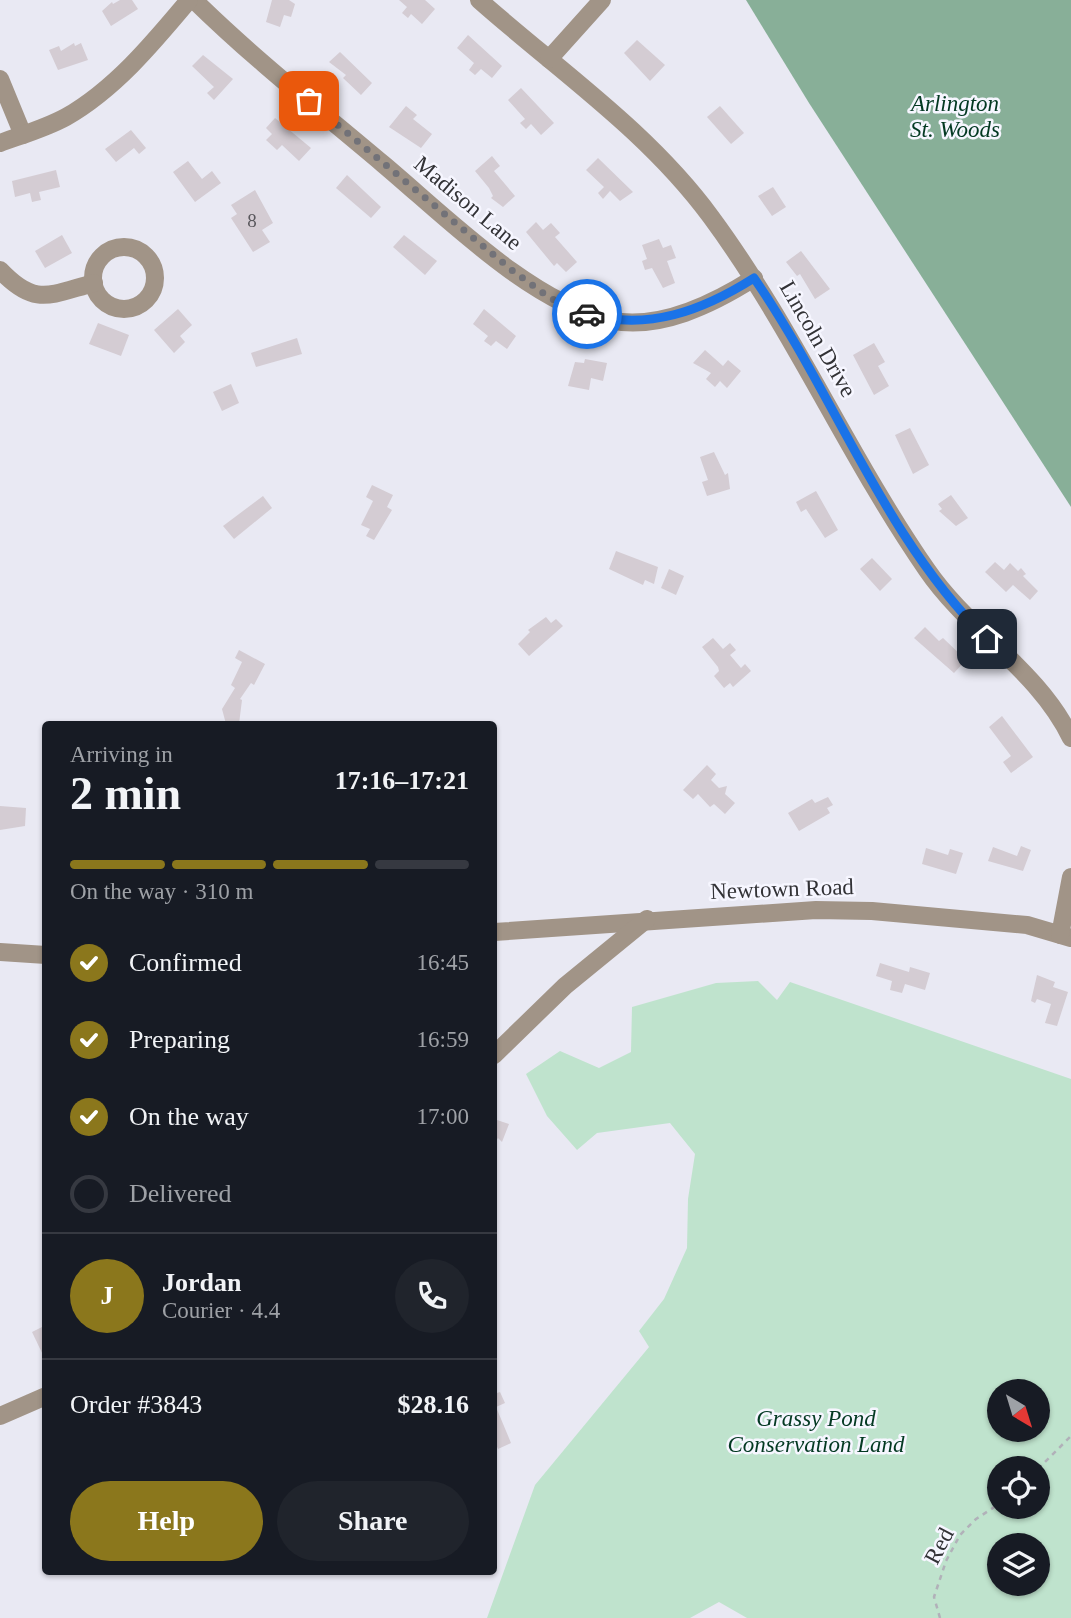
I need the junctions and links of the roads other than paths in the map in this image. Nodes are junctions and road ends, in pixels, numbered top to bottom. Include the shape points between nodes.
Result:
1 (191, 0) edge
2 (479, 0) edge
3 (602, 0) edge
4 (549, 59) junction
5 (0, 79) edge
6 (23, 135) junction
7 (0, 143) edge
8 (0, 270) edge
9 (754, 278) junction
10 (93, 283) dead end
11 (1071, 738) edge
12 (1071, 877) edge
13 (647, 919) junction
14 (497, 932) edge
15 (1065, 937) edge
16 (0, 952) edge
17 (42, 955) edge
18 (497, 1052) edge
19 (42, 1398) edge
20 (0, 1416) edge

1 - 6 street via 109,86 68,116
1 - 9 street, Madison Lane via 550,298 612,321 659,318 711,303
2 - 4 street, Lincoln Drive
3 - 4 street
4 - 9 street, Lincoln Drive via 637,134 688,188
5 - 6 street
6 - 7 street
8 - 10 street via 24,293 48,296
9 - 11 street, Lincoln Drive via 885,507 928,572 959,612 1037,688
12 - 15 street
13 - 14 street, Newtown Road
13 - 15 street, Newtown Road via 757,911 872,911 1027,925
13 - 18 street via 565,986
16 - 17 street
19 - 20 street

